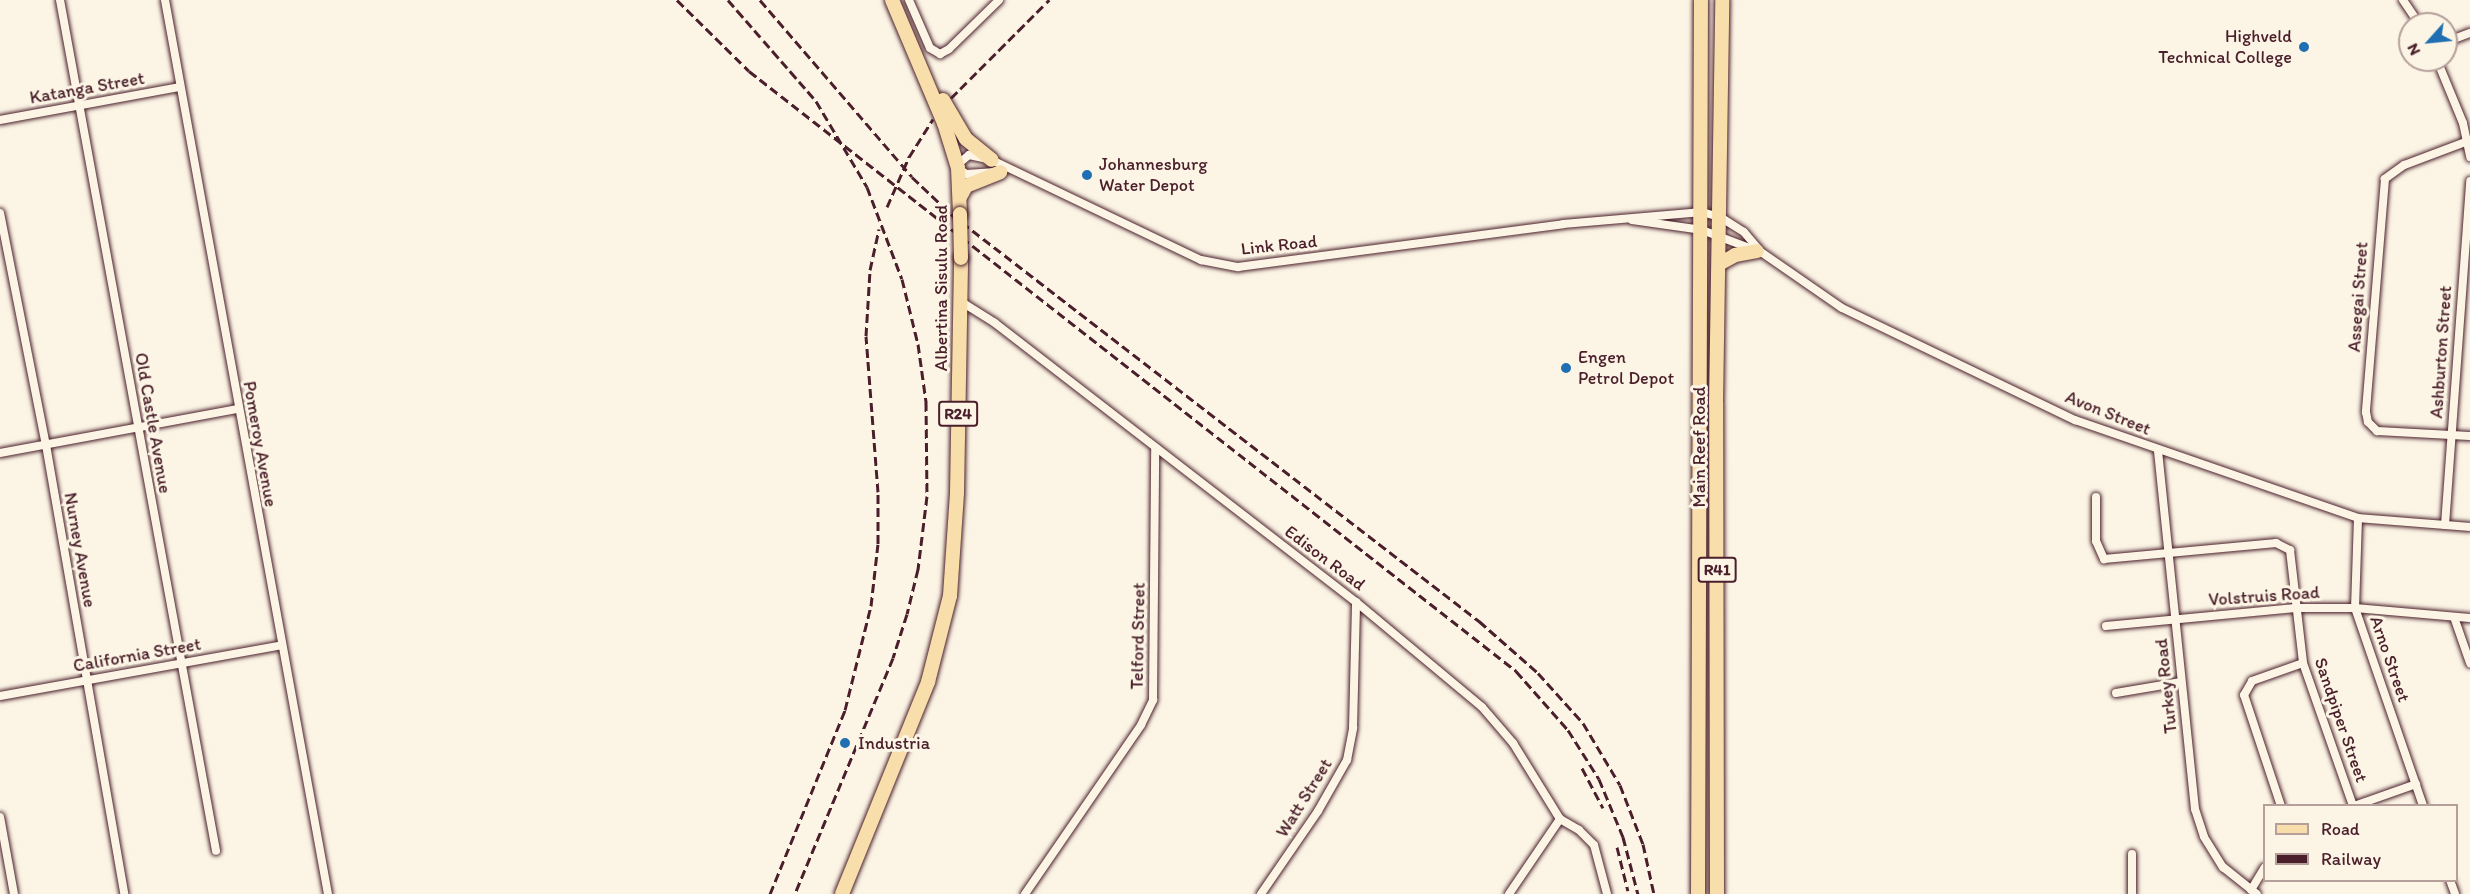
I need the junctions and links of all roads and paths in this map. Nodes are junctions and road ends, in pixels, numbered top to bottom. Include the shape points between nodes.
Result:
1 (60, 0) edge
2 (165, 0) edge
3 (891, 0) edge
4 (909, 0) edge
5 (986, 0) edge
6 (999, 0) edge
7 (1701, 0) edge
8 (1722, 0) edge
9 (990, 9) junction
10 (904, 31) junction
11 (2442, 72) edge
12 (179, 87) junction
13 (80, 106) junction
14 (0, 120) edge
15 (2468, 141) junction
16 (2470, 157) edge
17 (958, 166) junction
18 (996, 166) junction
19 (1026, 180) junction
20 (2470, 181) edge
21 (960, 198) junction
22 (1702, 212) junction
23 (0, 213) edge
24 (1720, 217) junction
25 (1632, 220) junction
26 (1702, 230) junction
27 (1720, 235) junction
28 (1759, 252) junction
29 (1719, 264) junction
30 (960, 301) junction
31 (238, 409) junction
32 (138, 429) junction
33 (2452, 435) junction
34 (2470, 436) edge
35 (45, 445) junction
36 (1155, 448) junction
37 (2158, 451) junction
38 (0, 453) edge
39 (2096, 497) dead end
40 (2358, 518) junction
41 (2445, 525) junction
42 (2470, 527) edge
43 (2169, 553) junction
44 (1356, 602) junction
45 (2298, 608) junction
46 (2355, 608) junction
47 (2454, 617) junction
48 (2470, 618) edge
49 (2176, 620) junction
50 (2106, 626) dead end
51 (1699, 643) junction
52 (1717, 644) junction
53 (279, 646) junction
54 (2303, 663) junction
55 (2470, 663) edge
56 (181, 664) junction
57 (86, 681) junction
58 (2181, 682) junction
59 (2116, 693) dead end
60 (0, 696) edge
61 (2416, 784) junction
62 (2280, 804) edge
63 (2353, 804) edge
64 (2360, 804) edge
65 (2422, 804) edge
66 (0, 817) edge
67 (1560, 819) junction
68 (216, 851) dead end
69 (2132, 854) dead end
70 (2263, 872) edge
71 (2254, 892) edge
72 (14, 894) edge
73 (124, 894) edge
74 (328, 894) edge
75 (842, 894) edge
76 (1025, 894) edge
77 (1261, 894) edge
78 (1509, 894) edge
79 (1607, 894) edge
80 (1698, 894) edge
81 (1717, 894) edge
82 (2132, 894) edge

1 - 13 street, Old Castle Avenue
2 - 12 street, Pomeroy Avenue
3 - 10 main road, Albertina Sisulu Road / R24
4 - 9 street via 930,48 936,53 945,52
5 - 9 street
6 - 9 street
7 - 22 main road, Main Reef Road / R41
8 - 24 main road, Main Reef Road / R41
10 - 17 main road, Albertina Sisulu Road / R24
10 - 18 main road via 961,132
11 - 15 street
12 - 13 street, Katanga Street
12 - 31 street, Pomeroy Avenue
13 - 14 street, Katanga Street
13 - 32 street, Old Castle Avenue
15 - 16 street
15 - 33 street, Assegai Street via 2391,172 2385,179 2366,412 2370,426 2381,431
17 - 18 street via 966,174
17 - 18 street, Link Road via 969,155
17 - 21 main road, Albertina Sisulu Road / R24
18 - 19 street, Link Road
18 - 19 street
18 - 21 main road via 966,186
19 - 25 street, Link Road via 1202,260 1238,267 1563,224
20 - 33 street, Ashburton Street
21 - 30 main road, Albertina Sisulu Road / R24, bridge
22 - 24 street, Avon Street
22 - 25 street, Link Road
22 - 26 main road, Main Reef Road / R41
23 - 35 street, Nurney Avenue
24 - 27 main road, Main Reef Road / R41
24 - 28 street, Avon Street via 1744,232
25 - 26 street, Link Road
26 - 27 street, Link Road
26 - 51 main road, Main Reef Road / R41
27 - 28 street, Avon Street
27 - 29 main road, Main Reef Road / R41
28 - 29 main road via 1735,255
28 - 37 street, Avon Street via 1842,308 2075,420
29 - 52 main road, Main Reef Road / R41
30 - 36 street, Edison Road via 995,322
30 - 75 main road, Albertina Sisulu Road / R24 via 955,539 944,626 920,706
31 - 32 street
31 - 53 street, Pomeroy Avenue
32 - 35 street
32 - 56 street, Old Castle Avenue
33 - 34 street
33 - 41 street, Ashburton Street
35 - 38 street
35 - 57 street, Nurney Avenue
36 - 44 street, Edison Road
36 - 76 street, Telford Street via 1153,700 1141,725
37 - 40 street, Avon Street
37 - 43 street, Turkey Road
39 - 43 street via 2094,516 2101,557 2108,560
40 - 41 street, Avon Street
40 - 46 street, Arno Street
41 - 42 street, Avon Street
43 - 45 street, Sandpiper Street via 2281,544 2290,550 2293,561
43 - 49 street, Turkey Road
44 - 67 street, Edison Road via 1482,707 1513,743
44 - 77 street, Watt Street via 1353,728 1347,760 1318,811
45 - 46 street, Volstruis Road
45 - 49 street, Volstruis Road
45 - 54 street, Sandpiper Street
46 - 47 street, Volstruis Road
46 - 61 street, Arno Street
47 - 48 street, Volstruis Road
47 - 55 street
49 - 50 street, Volstruis Road
49 - 58 street, Turkey Road
51 - 52 main road
51 - 80 main road, Main Reef Road / R41
52 - 81 main road, Main Reef Road / R41
53 - 56 street, California Street
53 - 74 street, Pomeroy Avenue
54 - 62 street via 2253,681 2244,695
54 - 63 street, Sandpiper Street
56 - 57 street, California Street
56 - 68 street, Old Castle Avenue
57 - 60 street, California Street
57 - 73 street, Nurney Avenue
58 - 59 street
58 - 71 street, Turkey Road via 2199,824 2223,867
61 - 64 street
61 - 65 street, Arno Street
66 - 72 street
67 - 78 street
67 - 79 street, Edison Road via 1594,845
69 - 82 street
70 - 71 street

